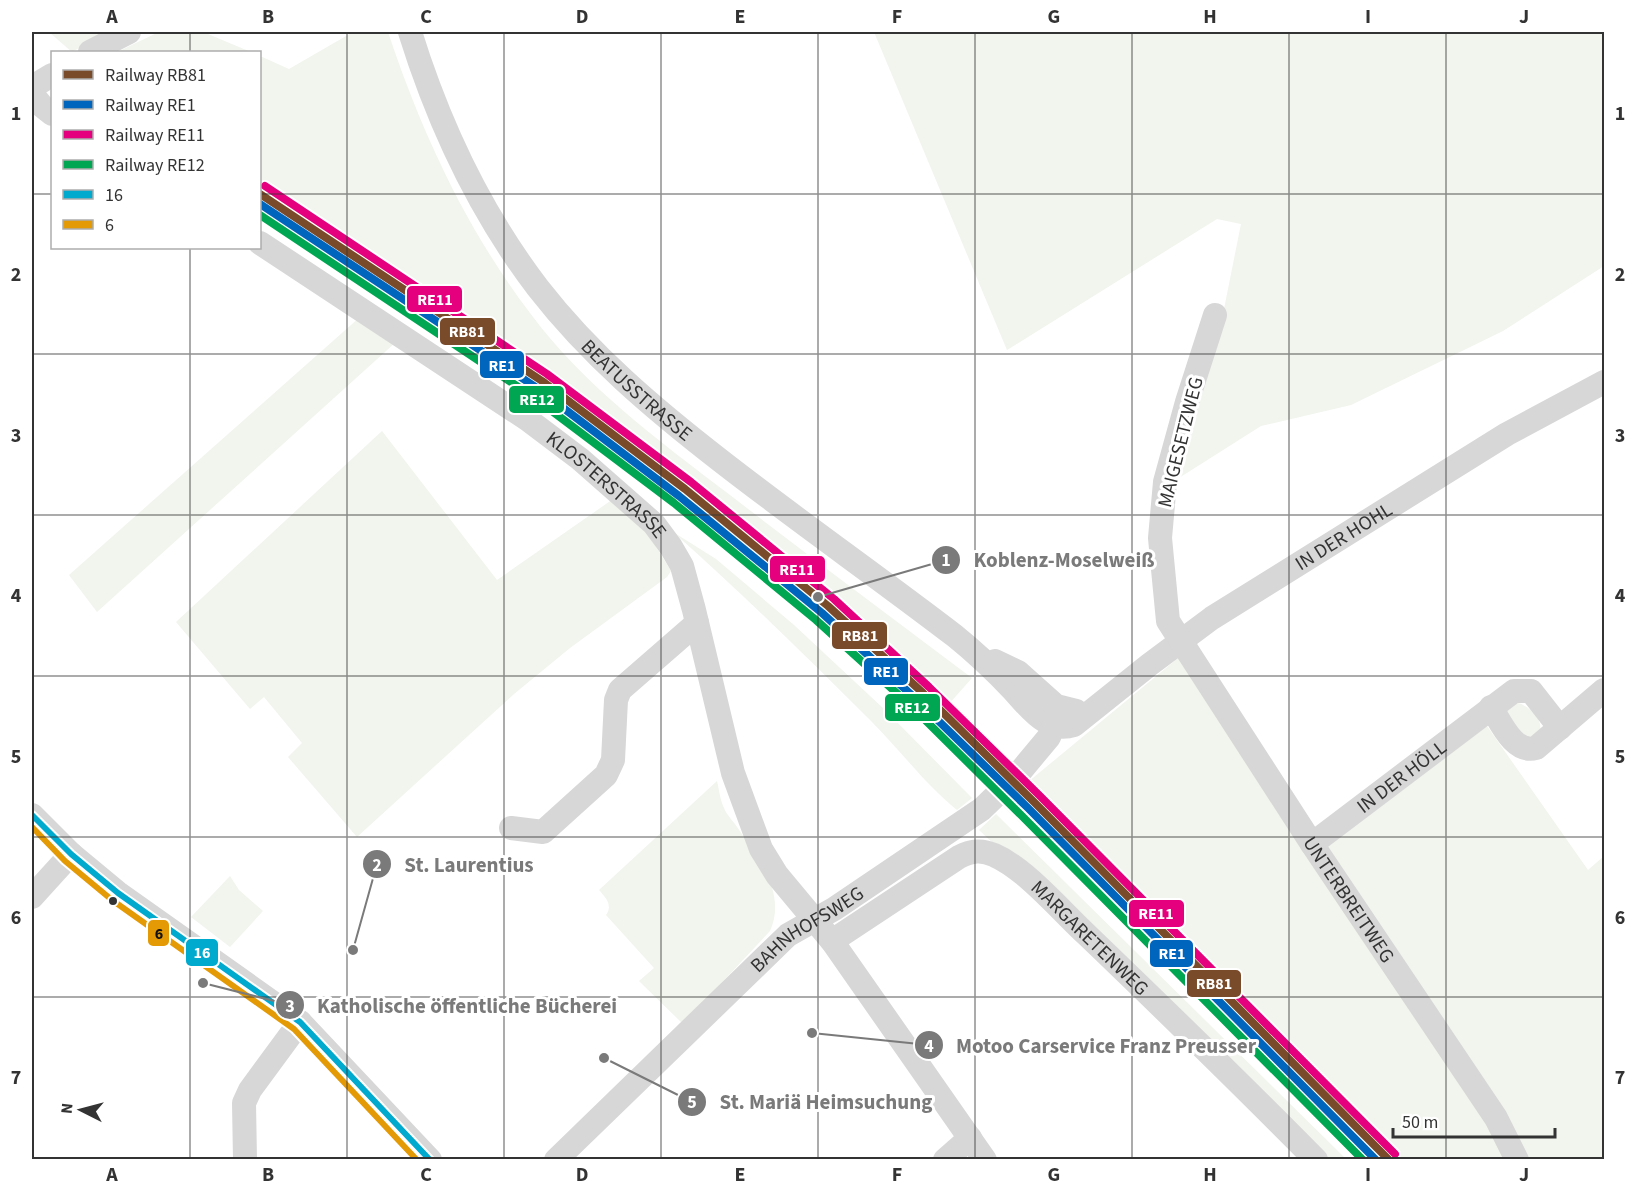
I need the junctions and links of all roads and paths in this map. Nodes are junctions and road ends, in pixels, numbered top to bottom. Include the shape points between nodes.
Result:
1 (129, 32) edge
2 (410, 32) edge
3 (92, 51) edge
4 (51, 76) edge
5 (32, 87) edge
6 (32, 94) edge
7 (51, 113) edge
8 (261, 244) edge
9 (1215, 315) dead end
10 (1605, 382) edge
11 (697, 623) junction
12 (1180, 641) junction
13 (1605, 690) edge
14 (1491, 707) junction
15 (1058, 717) junction
16 (1560, 728) junction
17 (32, 814) edge
18 (511, 828) dead end
19 (1312, 844) junction
20 (71, 854) junction
21 (32, 897) edge
22 (813, 920) junction
23 (832, 941) junction
24 (300, 1022) junction
25 (970, 1138) junction
26 (245, 1160) edge
27 (430, 1160) edge
28 (556, 1160) edge
29 (945, 1160) edge
30 (986, 1160) edge
31 (1316, 1160) edge
32 (1517, 1160) edge

1 - 3 street
2 - 15 street, BEATUSSTRASSE via 453,144 489,214 537,287 589,348 623,382 756,489 979,655 1018,672 1051,703
4 - 5 street
6 - 7 street
8 - 11 street, KLOSTERSTRASSE via 580,459 654,524 671,547 682,566
9 - 12 street, MAIGESETZWEG via 1165,482 1160,538 1168,621
10 - 12 street, IN DER HOHL via 1507,434
11 - 18 street via 620,690 613,760 606,775 543,832
11 - 22 street, KLOSTERSTRASSE via 733,773 761,849
12 - 15 street, IN DER HOHL via 1093,709
12 - 19 street, UNTERBREITWEG
13 - 16 street
14 - 16 street, IN DER HÖLL via 1514,690 1531,691
14 - 16 street via 1523,749 1536,748
14 - 19 street, IN DER HÖLL
15 - 22 street, BAHNHOFSWEG via 1049,737 982,809
17 - 20 street
19 - 32 street, UNTERBREITWEG via 1496,1118
20 - 21 street
20 - 24 street via 118,893
22 - 23 street, KLOSTERSTRASSE
22 - 28 street, BAHNHOFSWEG via 788,935
23 - 25 street, KLOSTERSTRASSE
23 - 31 street, MARGARETENWEG via 959,857 975,851 994,855 1015,868 1162,1006
24 - 26 street via 244,1103
24 - 27 street
25 - 29 street
25 - 30 street, KLOSTERSTRASSE

